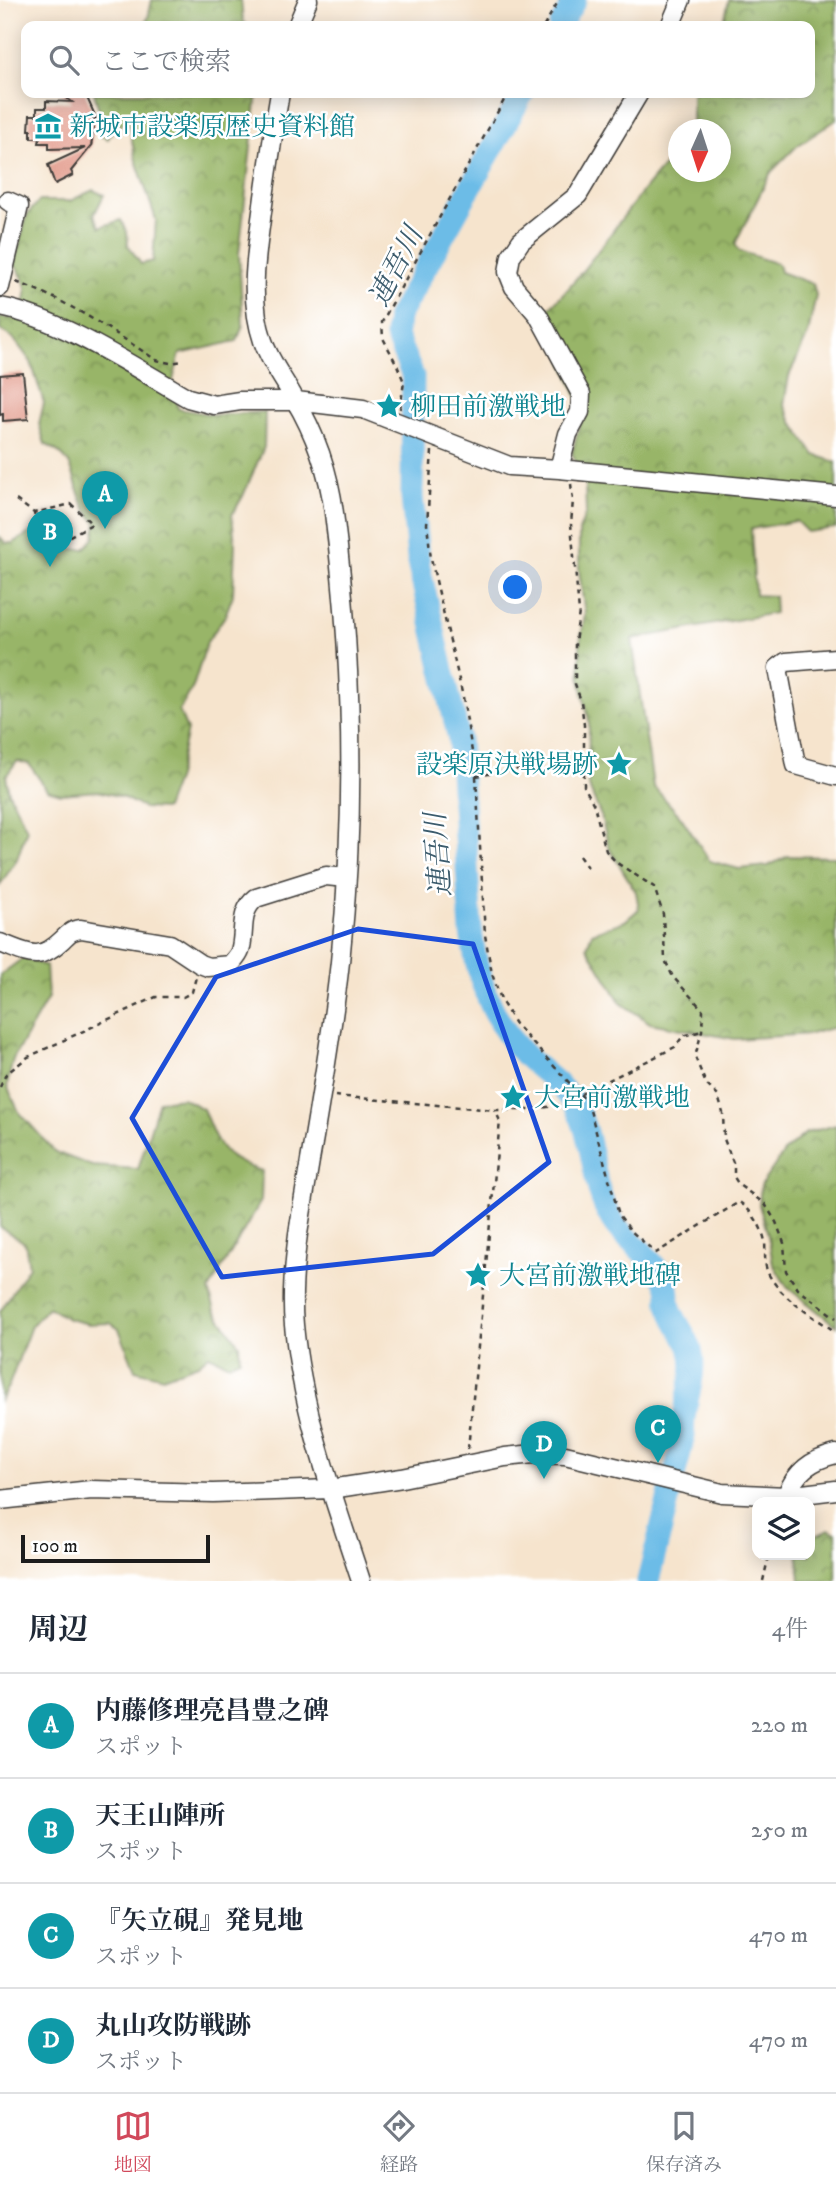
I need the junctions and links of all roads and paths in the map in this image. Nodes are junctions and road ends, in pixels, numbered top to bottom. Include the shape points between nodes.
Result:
1 (308, 0) edge
2 (559, 0) edge
3 (681, 0) edge
4 (299, 21) edge
5 (547, 21) edge
6 (672, 21) edge
7 (279, 98) edge
8 (505, 98) edge
9 (636, 98) edge
10 (8, 201) dead end
11 (1, 282) edge
12 (0, 307) edge
13 (183, 361) dead end
14 (296, 401) junction
15 (397, 423) junction
16 (433, 437) junction
17 (565, 469) junction
18 (836, 496) edge
19 (16, 500) dead end
20 (34, 513) junction
21 (836, 658) edge
22 (538, 766) dead end
23 (476, 776) junction
24 (836, 776) edge
25 (579, 856) dead end
26 (589, 870) dead end
27 (346, 878) junction
28 (0, 943) edge
29 (200, 964) junction
30 (702, 1031) junction
31 (0, 1087) edge
32 (320, 1095) junction
33 (581, 1095) junction
34 (495, 1110) junction
35 (836, 1318) edge
36 (836, 1332) edge
37 (836, 1454) edge
38 (470, 1463) junction
39 (331, 1489) junction
40 (836, 1490) edge
41 (786, 1496) junction
42 (0, 1500) edge
43 (768, 1560) edge
44 (361, 1581) edge
45 (763, 1581) edge

1 - 4 street
2 - 5 path
3 - 6 street
7 - 14 street via 254,283 264,343
8 - 15 path via 382,322 383,338 404,382
9 - 17 street via 579,195 522,241 508,272 514,287 538,315 581,394 580,412 568,434
10 - 11 street via 19,206
11 - 13 path via 41,291 75,308 156,360
12 - 14 street via 61,328 205,404
14 - 15 street via 363,409
14 - 27 street via 328,476 334,512 349,690 351,796
15 - 16 street
16 - 17 street via 500,464
16 - 23 path via 428,524 431,559
17 - 18 street
17 - 30 path via 573,500 579,612 575,684 584,725 583,786 594,805 606,851 654,887 663,914 665,960 673,977 703,1010
19 - 20 path
20 - 20 path via 71,504 92,524 70,536 39,540
21 - 24 street via 786,662 778,668 796,765
22 - 23 path
23 - 33 path via 485,935 492,974 515,1024
25 - 26 path
27 - 29 street via 326,876 256,898 245,912 240,951 230,965
27 - 32 street via 340,963
28 - 29 street via 41,954 73,929 81,929 170,944
29 - 31 path via 192,992 183,997 156,997 28,1057 6,1074
30 - 33 path via 683,1035 675,1047
30 - 35 path via 695,1057 706,1084 718,1096 734,1177 765,1204 776,1222 784,1243 786,1270 798,1289
32 - 34 path
32 - 39 street via 293,1277 294,1325 306,1399
33 - 34 path via 531,1110
33 - 36 path via 588,1103 619,1214 631,1231 656,1253 738,1202 746,1206 763,1232 765,1266 771,1278 797,1305
34 - 38 path via 500,1121 467,1453
37 - 41 street via 816,1459 799,1472
38 - 39 street
38 - 41 street via 534,1454 565,1455 722,1493
39 - 42 street via 213,1493 91,1490
39 - 44 street
40 - 41 street
43 - 45 path

